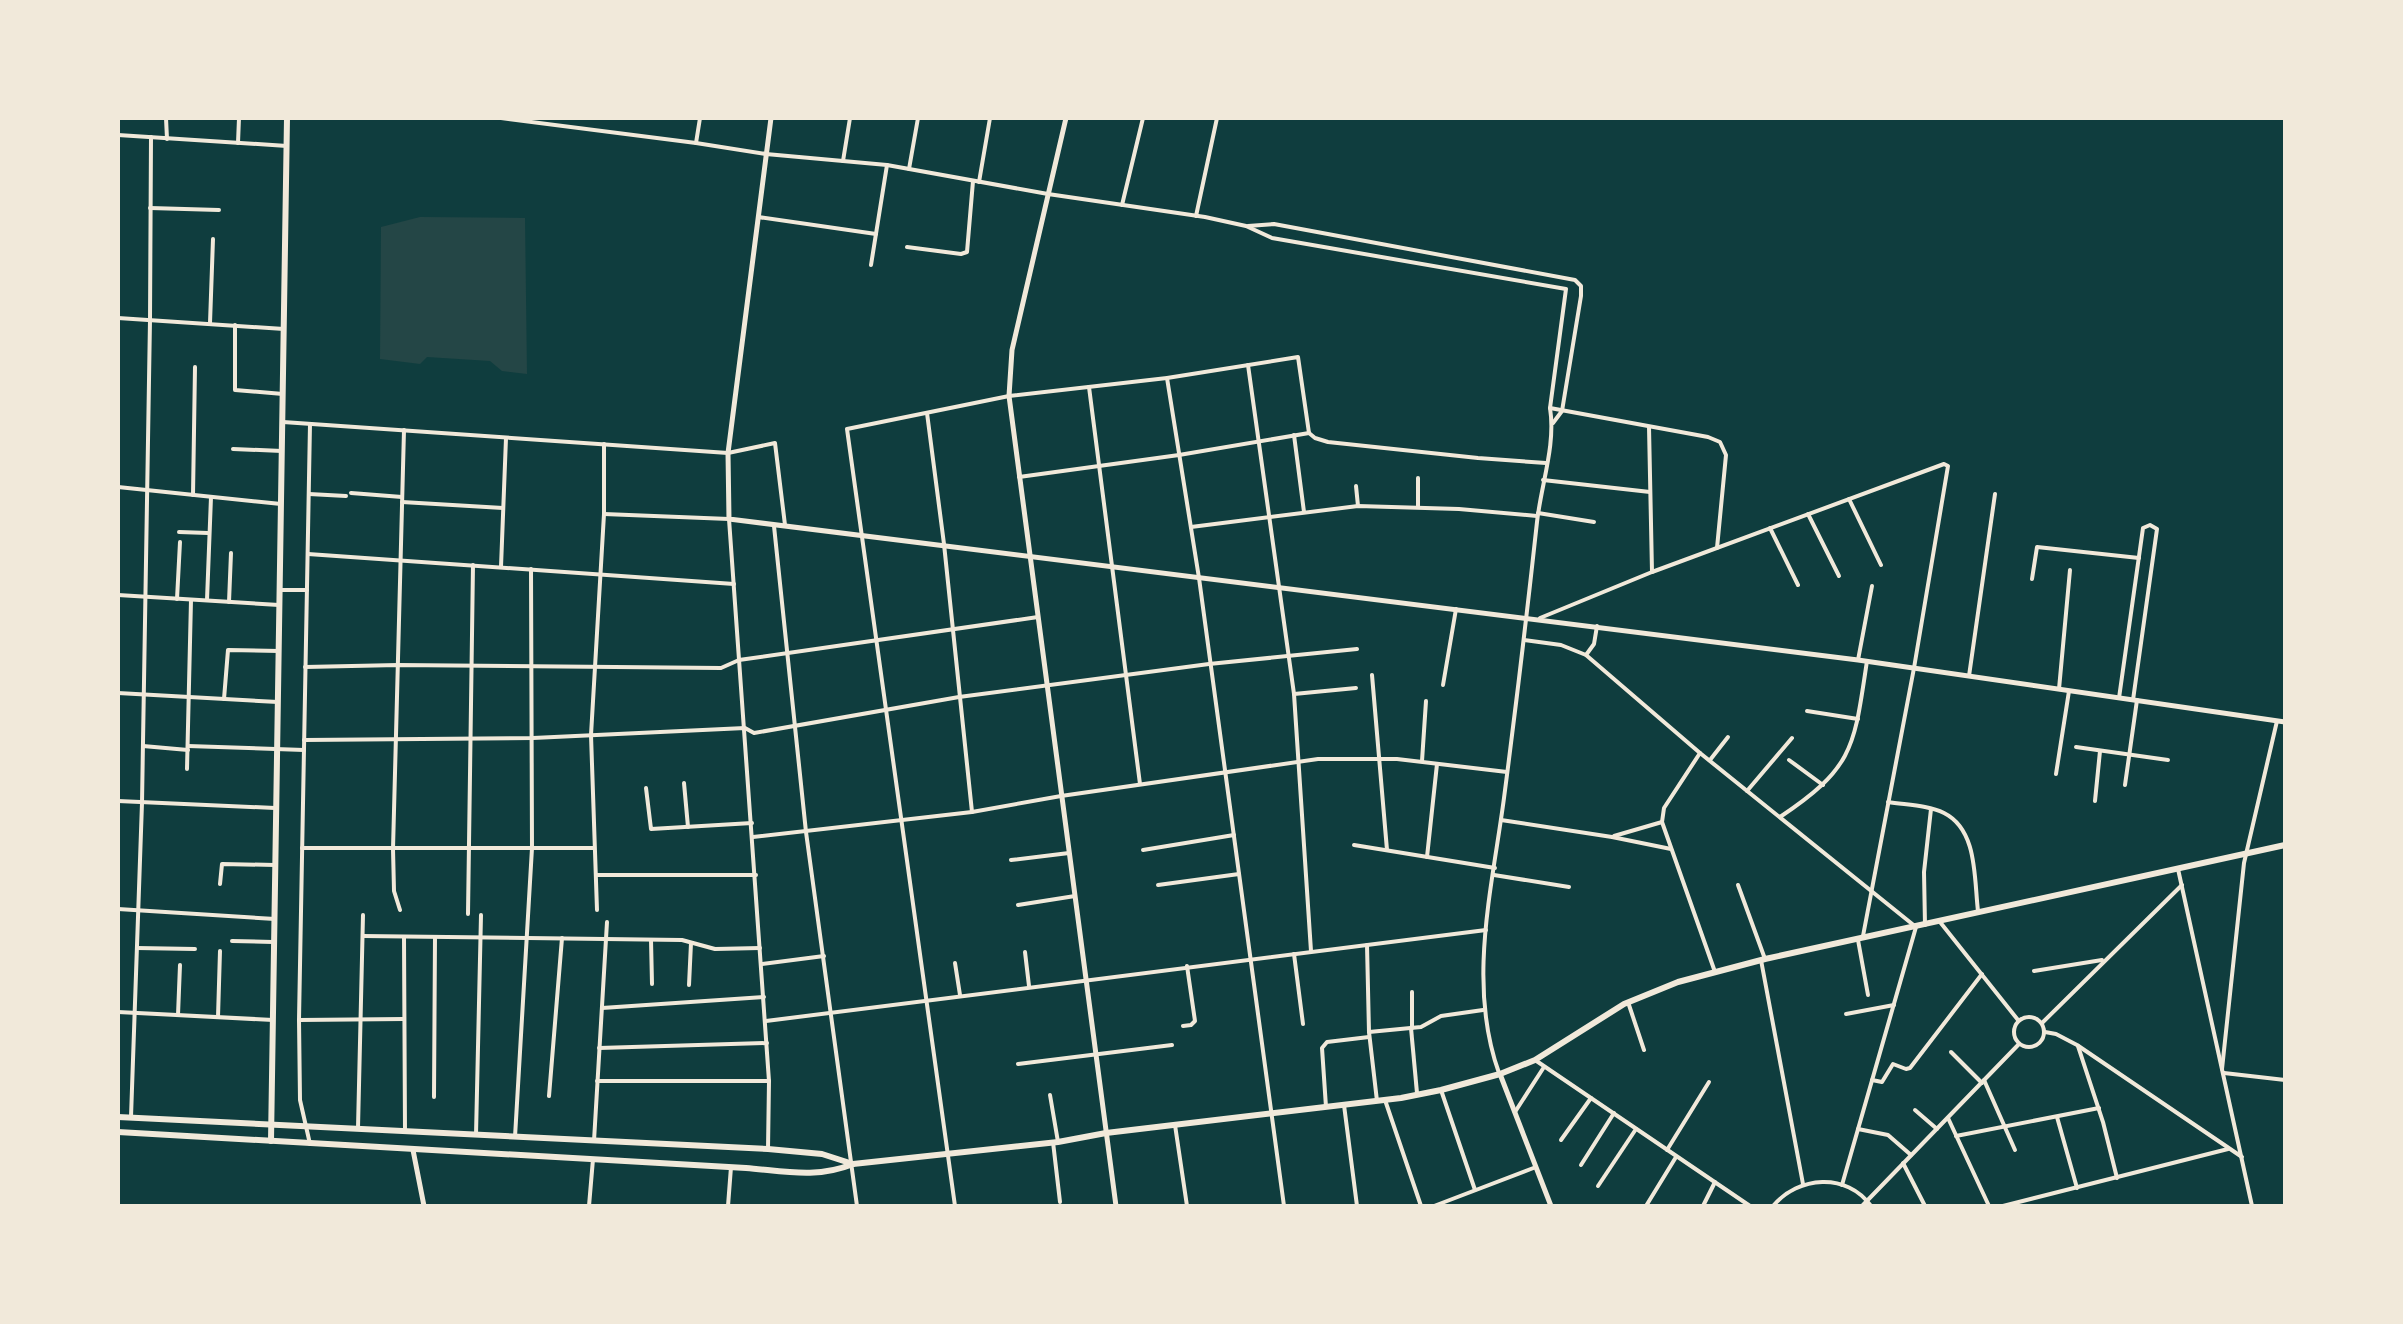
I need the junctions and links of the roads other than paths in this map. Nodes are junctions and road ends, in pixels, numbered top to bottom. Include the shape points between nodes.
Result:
1 (166, 118) edge
2 (239, 118) edge
3 (287, 118) edge
4 (501, 118) edge
5 (700, 118) edge
6 (771, 118) edge
7 (850, 118) edge
8 (918, 118) edge
9 (990, 118) edge
10 (1066, 118) edge
11 (1143, 118) edge
12 (1217, 118) edge
13 (118, 135) edge
14 (151, 137) junction
15 (167, 139) junction
16 (238, 143) junction
17 (696, 143) junction
18 (287, 146) junction
19 (766, 154) junction
20 (843, 161) junction
21 (887, 165) junction
22 (909, 169) junction
23 (976, 181) junction
24 (1048, 194) junction
25 (1122, 205) junction
26 (150, 208) junction
27 (219, 210) dead end
28 (1196, 216) junction
29 (758, 217) junction
30 (1246, 226) junction
31 (876, 234) junction
32 (213, 239) dead end
33 (907, 247) dead end
34 (871, 265) dead end
35 (118, 318) edge
36 (150, 320) junction
37 (210, 323) junction
38 (235, 325) junction
39 (284, 329) junction
40 (1559, 350) junction
41 (1572, 353) junction
42 (1248, 365) junction
43 (195, 367) dead end
44 (1167, 378) junction
45 (1089, 387) junction
46 (283, 394) junction
47 (1009, 396) junction
48 (1550, 408) junction
49 (1562, 411) junction
50 (927, 413) junction
51 (283, 422) junction
52 (310, 424) junction
53 (1552, 424) junction
54 (1649, 426) junction
55 (404, 430) junction
56 (1309, 433) junction
57 (1294, 435) junction
58 (506, 438) junction
59 (1259, 441) junction
60 (604, 444) junction
61 (233, 449) dead end
62 (282, 451) junction
63 (728, 453) junction
64 (1179, 455) junction
65 (1546, 463) junction
66 (1097, 466) junction
67 (1019, 477) junction
68 (1418, 478) dead end
69 (1543, 480) junction
70 (1356, 486) dead end
71 (118, 487) edge
72 (146, 490) junction
73 (1650, 492) junction
74 (309, 494) junction
75 (1995, 494) dead end
76 (193, 495) junction
77 (211, 497) junction
78 (402, 499) junction
79 (1849, 499) junction
80 (281, 504) junction
81 (1358, 506) junction
82 (1418, 507) junction
83 (503, 508) junction
84 (1304, 512) junction
85 (604, 514) junction
86 (1538, 514) junction
87 (1808, 514) junction
88 (1268, 516) junction
89 (729, 519) junction
90 (1594, 522) dead end
91 (774, 524) junction
92 (785, 525) junction
93 (1191, 527) junction
94 (1770, 528) junction
95 (179, 532) dead end
96 (209, 533) junction
97 (862, 534) junction
98 (180, 542) dead end
99 (944, 544) junction
100 (1717, 548) junction
101 (231, 553) dead end
102 (308, 554) junction
103 (1029, 555) junction
104 (2139, 558) junction
105 (401, 560) junction
106 (473, 565) junction
107 (1881, 565) dead end
108 (1111, 566) junction
109 (501, 567) junction
110 (531, 569) junction
111 (2070, 570) dead end
112 (1652, 572) junction
113 (600, 574) junction
114 (1839, 576) dead end
115 (1199, 578) junction
116 (2032, 579) dead end
117 (734, 584) junction
118 (1798, 585) dead end
119 (1872, 586) dead end
120 (1278, 588) junction
121 (280, 590) junction
122 (307, 590) junction
123 (118, 595) edge
124 (145, 597) junction
125 (177, 599) junction
126 (191, 600) junction
127 (207, 600) junction
128 (229, 602) junction
129 (280, 605) junction
130 (1456, 609) junction
131 (1038, 617) junction
132 (1527, 617) junction
133 (1540, 618) junction
134 (1597, 626) junction
135 (951, 630) junction
136 (877, 640) junction
137 (1524, 640) junction
138 (1357, 649) dead end
139 (279, 651) junction
140 (789, 653) junction
141 (1288, 655) junction
142 (1586, 655) junction
143 (739, 660) junction
144 (1858, 660) junction
145 (1867, 661) junction
146 (1209, 664) junction
147 (398, 665) junction
148 (470, 665) junction
149 (531, 665) junction
150 (596, 665) junction
151 (305, 667) junction
152 (1914, 668) junction
153 (1372, 675) dead end
154 (1969, 676) junction
155 (1125, 677) junction
156 (1443, 685) dead end
157 (1046, 686) junction
158 (1356, 688) dead end
159 (2059, 689) junction
160 (2069, 691) junction
161 (118, 693) edge
162 (1294, 694) junction
163 (144, 695) junction
164 (189, 697) junction
165 (959, 697) junction
166 (2119, 698) junction
167 (224, 699) junction
168 (2135, 700) junction
169 (1426, 701) dead end
170 (278, 702) junction
171 (884, 709) junction
172 (1807, 711) dead end
173 (1858, 719) junction
174 (2277, 721) junction
175 (2285, 722) edge
176 (795, 724) junction
177 (745, 728) junction
178 (591, 735) junction
179 (396, 737) junction
180 (1728, 737) dead end
181 (533, 738) junction
182 (1792, 738) dead end
183 (471, 739) junction
184 (304, 740) junction
185 (143, 746) junction
186 (2076, 747) dead end
187 (188, 748) junction
188 (277, 750) junction
189 (304, 750) junction
190 (2100, 751) junction
191 (1700, 753) junction
192 (2129, 755) junction
193 (1379, 758) junction
194 (1789, 760) dead end
195 (2168, 760) dead end
196 (1422, 761) junction
197 (1710, 761) junction
198 (1300, 762) junction
199 (1437, 764) junction
200 (187, 769) dead end
201 (1224, 771) junction
202 (1507, 772) junction
203 (2056, 774) dead end
204 (684, 783) dead end
205 (1140, 784) junction
206 (1823, 785) junction
207 (2125, 785) dead end
208 (646, 788) dead end
209 (1747, 791) junction
210 (1061, 796) junction
211 (118, 801) edge
212 (2095, 801) dead end
213 (1888, 802) junction
214 (142, 803) junction
215 (276, 808) junction
216 (1931, 809) junction
217 (972, 812) junction
218 (1780, 817) junction
219 (1501, 820) junction
220 (900, 822) junction
221 (1662, 822) junction
222 (752, 823) junction
223 (688, 827) junction
224 (806, 832) junction
225 (1234, 835) junction
226 (753, 837) junction
227 (1612, 837) junction
228 (1354, 845) dead end
229 (2285, 845) edge
230 (302, 848) junction
231 (468, 848) junction
232 (532, 848) junction
233 (594, 848) junction
234 (393, 849) junction
235 (1671, 849) junction
236 (1143, 850) dead end
237 (1387, 850) junction
238 (1069, 853) junction
239 (2246, 854) junction
240 (1427, 857) junction
241 (1011, 860) dead end
242 (276, 865) junction
243 (1495, 868) junction
244 (2178, 869) junction
245 (1239, 874) junction
246 (596, 875) junction
247 (756, 875) junction
248 (1494, 875) junction
249 (220, 884) dead end
250 (1158, 885) dead end
251 (1738, 885) dead end
252 (2182, 885) junction
253 (1569, 887) dead end
254 (1871, 890) junction
255 (1075, 896) junction
256 (1018, 905) dead end
257 (118, 909) edge
258 (138, 910) junction
259 (400, 910) dead end
260 (597, 910) dead end
261 (1978, 913) junction
262 (468, 914) dead end
263 (363, 915) dead end
264 (481, 915) dead end
265 (275, 919) junction
266 (607, 922) dead end
267 (1939, 922) junction
268 (1925, 925) junction
269 (1916, 927) junction
270 (1486, 930) junction
271 (363, 936) junction
272 (404, 937) junction
273 (435, 937) junction
274 (481, 937) junction
275 (529, 938) junction
276 (562, 938) junction
277 (606, 939) junction
278 (1860, 939) junction
279 (651, 940) junction
280 (232, 941) dead end
281 (274, 942) junction
282 (691, 943) junction
283 (1367, 945) junction
284 (137, 948) junction
285 (760, 948) junction
286 (195, 949) dead end
287 (220, 951) dead end
288 (1311, 951) junction
289 (1025, 952) dead end
290 (1294, 954) junction
291 (824, 956) junction
292 (1252, 959) junction
293 (1763, 959) junction
294 (2104, 960) junction
295 (955, 963) dead end
296 (762, 964) junction
297 (180, 965) dead end
298 (1187, 966) junction
299 (2034, 971) dead end
300 (1715, 972) junction
301 (1982, 974) junction
302 (1086, 979) junction
303 (652, 984) dead end
304 (689, 985) dead end
305 (1029, 986) junction
306 (1412, 992) dead end
307 (960, 995) junction
308 (1868, 995) dead end
309 (764, 997) junction
310 (927, 1000) junction
311 (1628, 1002) junction
312 (1894, 1005) junction
313 (601, 1008) junction
314 (1483, 1010) junction
315 (118, 1012) edge
316 (135, 1013) junction
317 (831, 1013) junction
318 (1846, 1014) dead end
319 (178, 1015) junction
320 (218, 1017) junction
321 (361, 1019) junction
322 (404, 1019) junction
323 (273, 1020) junction
324 (299, 1020) junction
325 (2018, 1020) junction
326 (765, 1021) junction
327 (2042, 1023) junction
328 (1303, 1024) dead end
329 (1183, 1026) dead end
330 (1412, 1028) junction
331 (2045, 1032) junction
332 (1369, 1034) junction
333 (767, 1043) junction
334 (2019, 1044) junction
335 (1172, 1045) dead end
336 (2077, 1045) junction
337 (599, 1048) junction
338 (1644, 1050) dead end
339 (1951, 1052) dead end
340 (1096, 1054) junction
341 (1535, 1060) junction
342 (1018, 1064) dead end
343 (1545, 1066) junction
344 (2222, 1071) junction
345 (1500, 1074) junction
346 (1872, 1080) junction
347 (2285, 1080) edge
348 (597, 1081) junction
349 (769, 1081) junction
350 (1709, 1082) dead end
351 (1983, 1082) junction
352 (1441, 1090) junction
353 (1050, 1095) dead end
354 (549, 1096) dead end
355 (1418, 1096) junction
356 (434, 1097) dead end
357 (1591, 1098) junction
358 (1381, 1101) junction
359 (1344, 1105) junction
360 (1326, 1107) junction
361 (2099, 1108) junction
362 (1915, 1110) dead end
363 (1515, 1112) junction
364 (1273, 1113) junction
365 (1614, 1113) junction
366 (2057, 1116) junction
367 (118, 1117) edge
368 (131, 1117) junction
369 (1948, 1118) junction
370 (271, 1124) junction
371 (307, 1125) junction
372 (1175, 1125) junction
373 (2005, 1126) junction
374 (358, 1129) junction
375 (1636, 1129) junction
376 (1858, 1129) junction
377 (1937, 1129) junction
378 (405, 1131) junction
379 (118, 1132) edge
380 (1106, 1133) junction
381 (476, 1135) junction
382 (1956, 1136) junction
383 (515, 1137) junction
384 (1561, 1140) dead end
385 (271, 1141) junction
386 (594, 1141) junction
387 (1056, 1142) junction
388 (310, 1144) junction
389 (768, 1149) junction
390 (2228, 1149) junction
391 (413, 1150) junction
392 (1667, 1150) junction
393 (2015, 1150) dead end
394 (949, 1154) junction
395 (1911, 1155) junction
396 (1677, 1156) junction
397 (2242, 1157) junction
398 (593, 1159) junction
399 (1903, 1163) junction
400 (853, 1164) junction
401 (1581, 1165) dead end
402 (731, 1167) junction
403 (1536, 1167) junction
404 (2117, 1178) junction
405 (1715, 1182) junction
406 (1803, 1184) junction
407 (1842, 1185) junction
408 (1598, 1186) dead end
409 (2077, 1188) junction
410 (1476, 1191) junction
411 (1060, 1202) dead end
412 (1869, 1204) edge
413 (424, 1206) edge
414 (589, 1206) edge
415 (728, 1206) edge
416 (857, 1206) edge
417 (955, 1206) edge
418 (1116, 1206) edge
419 (1187, 1206) edge
420 (1284, 1206) edge
421 (1357, 1206) edge
422 (1421, 1206) edge
423 (1434, 1206) edge
424 (1551, 1206) edge
425 (1646, 1206) edge
426 (1703, 1206) edge
427 (1750, 1206) edge
428 (1773, 1206) edge
429 (1862, 1206) edge
430 (1925, 1206) edge
431 (1989, 1206) edge
432 (2003, 1206) edge
433 (2252, 1206) edge

1 - 15 street
2 - 16 street
3 - 18 main road
4 - 17 street
5 - 17 street
6 - 19 street
7 - 20 street
8 - 22 street
9 - 23 street
10 - 24 street
11 - 25 street
12 - 28 street
13 - 14 street
14 - 15 street
14 - 26 street
15 - 16 street
16 - 18 street
17 - 19 street
18 - 39 main road
19 - 20 street
19 - 29 street
20 - 21 street
21 - 22 street
21 - 31 street
22 - 23 street
23 - 24 street
23 - 33 street via 967,252
24 - 25 street
24 - 47 street via 1012,350
25 - 28 street
26 - 27 street
26 - 36 street
28 - 30 street
29 - 31 street
29 - 63 street
30 - 40 street via 1272,238 1565,288
30 - 41 street via 1274,224 1575,280 1581,296
31 - 34 street
32 - 37 street
35 - 36 street
36 - 37 street
36 - 72 street
37 - 38 street
38 - 39 street
38 - 46 street via 235,390
39 - 46 main road
40 - 41 street
40 - 48 street
41 - 49 street
42 - 44 street
42 - 56 street via 1298,357
42 - 59 street
43 - 76 street
44 - 45 street
44 - 64 street
45 - 47 street
45 - 66 street
46 - 51 main road
47 - 50 street
47 - 67 street
48 - 49 street
48 - 53 street
49 - 53 street
49 - 54 street
50 - 97 street via 847,429
50 - 99 street
51 - 52 street
51 - 62 main road
52 - 55 street
52 - 74 street
53 - 65 street
54 - 73 street
54 - 100 street via 1708,437 1724,448
55 - 58 street
55 - 78 street
56 - 57 street
56 - 65 street via 1328,442
57 - 59 street
57 - 84 street
58 - 60 street
58 - 83 street
59 - 64 street
59 - 88 street
60 - 63 street
60 - 85 street
61 - 62 street
62 - 80 main road
63 - 89 street
63 - 92 street via 775,443
64 - 66 street
64 - 93 street
65 - 69 street
66 - 67 street
66 - 108 street
67 - 103 street
68 - 82 street
69 - 73 street
69 - 86 street
70 - 81 street
71 - 72 street
72 - 76 street
72 - 124 street
73 - 112 street
74 - 78 street
74 - 102 street
75 - 154 street
76 - 77 street
77 - 80 street
77 - 96 street
78 - 83 street
78 - 105 street
79 - 87 street
79 - 107 street
79 - 152 street via 1948,466
80 - 121 main road
81 - 82 street
81 - 84 street
82 - 86 street
83 - 109 street
84 - 88 street
85 - 89 street
85 - 113 street
86 - 90 street
86 - 132 street
87 - 94 street
87 - 114 street
88 - 93 street
88 - 120 street
89 - 91 street
89 - 117 street
91 - 92 street
91 - 140 street
92 - 97 street
93 - 115 street
94 - 100 street
94 - 118 street
95 - 96 street
96 - 127 street
97 - 99 street
97 - 136 street
98 - 125 street
99 - 103 street
99 - 135 street
100 - 112 street
101 - 128 street
102 - 105 street
102 - 122 street
103 - 108 street
103 - 131 street
104 - 116 street via 2037,547
104 - 166 street
104 - 168 street via 2143,528 2154,526
105 - 106 street
105 - 147 street
106 - 109 street
106 - 148 street
108 - 115 street
108 - 155 street
109 - 110 street
110 - 113 street
110 - 149 street
111 - 159 street
112 - 133 street
113 - 117 street
113 - 150 street
115 - 120 street
115 - 146 street
117 - 143 street
119 - 144 street
120 - 130 street
120 - 141 street
121 - 122 street
121 - 129 main road
122 - 151 street
123 - 124 street
124 - 125 street
124 - 163 street
125 - 126 street
126 - 127 street
126 - 164 street
127 - 128 street
128 - 129 street
129 - 139 main road
130 - 132 street
130 - 156 street
131 - 135 street
131 - 157 street
132 - 133 street
132 - 137 street
133 - 134 street
134 - 142 street
134 - 144 street
135 - 136 street
135 - 165 street
136 - 140 street
136 - 171 street
137 - 142 street
137 - 202 street
138 - 141 street
139 - 167 street via 228,650
139 - 170 main road
140 - 143 street
140 - 176 street
141 - 146 street
141 - 162 street
142 - 191 street
143 - 150 street via 721,668
143 - 177 street
144 - 145 street
145 - 152 street
145 - 173 street
146 - 155 street
146 - 201 street
147 - 148 street
147 - 151 street
147 - 179 street
148 - 149 street
148 - 183 street
149 - 150 street
149 - 181 street
150 - 178 street
151 - 184 street
152 - 154 street
152 - 213 street
153 - 193 street
154 - 159 street
155 - 157 street
155 - 205 street
157 - 165 street
157 - 210 street
158 - 162 street
159 - 160 street
160 - 166 street
160 - 203 street
161 - 163 street
162 - 198 street
163 - 164 street
163 - 185 street
164 - 167 street
164 - 187 street
165 - 171 street
165 - 217 street
166 - 168 street
167 - 170 street
168 - 174 street
168 - 192 street
169 - 196 street
170 - 188 main road
171 - 176 street
171 - 220 street
172 - 173 street
173 - 206 street via 1848,753
174 - 175 street
174 - 239 street
176 - 177 street via 754,733
176 - 224 street
177 - 178 street
177 - 222 street
178 - 181 street
178 - 233 street
179 - 183 street
179 - 184 street
179 - 234 street
180 - 197 street
181 - 183 street
181 - 232 street
182 - 209 street
183 - 231 street
184 - 189 street
185 - 187 street
185 - 214 street
186 - 190 street
187 - 188 street
187 - 200 street
188 - 189 street
188 - 215 main road
189 - 230 street
190 - 192 street
190 - 212 street
191 - 197 street
191 - 221 street via 1664,808
192 - 195 street
192 - 207 street
193 - 196 street
193 - 198 street
193 - 237 street
194 - 206 street
196 - 199 street
197 - 209 street
198 - 201 street
198 - 288 street
199 - 202 street
199 - 240 street
201 - 205 street
201 - 225 street
202 - 219 street
204 - 223 street
205 - 210 street
206 - 218 street
208 - 223 street via 649,828
209 - 218 street
210 - 217 street
210 - 238 street
211 - 214 street
213 - 216 street
213 - 254 street
214 - 215 street
214 - 258 street
215 - 242 main road
216 - 261 street via 1954,820 1969,841
216 - 268 street
217 - 220 street
218 - 254 street
219 - 227 street
219 - 243 street
220 - 224 street
220 - 310 street
221 - 227 street
221 - 235 street
222 - 223 street
222 - 226 street
224 - 226 street
224 - 291 street
225 - 236 street
225 - 245 street
226 - 247 street
227 - 235 street
228 - 237 street
229 - 239 main road
230 - 234 street
230 - 324 street
231 - 232 street
231 - 234 street
231 - 262 street
232 - 233 street
232 - 275 street
233 - 246 street
234 - 259 street
235 - 300 street
237 - 240 street
238 - 241 street
238 - 255 street
239 - 244 main road
239 - 344 street
240 - 243 street
242 - 249 street via 222,864
242 - 265 main road
243 - 248 street
244 - 252 street
244 - 261 main road
245 - 250 street
245 - 292 street
246 - 247 street
246 - 260 street
247 - 285 street
248 - 253 street
248 - 270 street
251 - 293 street
252 - 294 street
252 - 344 street
254 - 269 street
254 - 278 street
255 - 256 street
255 - 302 street
257 - 258 street
258 - 265 street
258 - 284 street
261 - 267 main road
263 - 271 street
264 - 274 street
265 - 281 main road
266 - 277 street
267 - 268 main road
267 - 301 street
268 - 269 main road
269 - 278 main road
269 - 312 street
270 - 283 street
270 - 314 street
271 - 272 street
271 - 321 street
272 - 273 street
272 - 322 street
273 - 274 street
273 - 356 street
274 - 275 street
274 - 381 street
275 - 276 street
275 - 383 street
276 - 277 street
276 - 354 street
277 - 279 street
277 - 313 street
278 - 293 main road
278 - 308 street
279 - 282 street
279 - 303 street
280 - 281 street
281 - 323 main road
282 - 285 street via 715,949
282 - 304 street
283 - 288 street
283 - 332 street
284 - 286 street
284 - 316 street
285 - 296 street
287 - 320 street
288 - 290 street
289 - 305 street
290 - 292 street
290 - 328 street
291 - 296 street
291 - 317 street
292 - 298 street
292 - 364 street
293 - 300 main road
293 - 406 street
294 - 299 street
294 - 327 street
295 - 307 street
296 - 309 street
297 - 319 street
298 - 302 street
298 - 329 street via 1195,1021
300 - 311 main road
301 - 325 street
301 - 346 street via 1910,1068 1893,1064 1882,1082
302 - 305 street
302 - 340 street
305 - 307 street
306 - 330 street
307 - 310 street
309 - 313 street
309 - 326 street
310 - 317 street
310 - 394 street
311 - 338 street
311 - 341 main road
312 - 318 street
312 - 346 street
313 - 337 street
314 - 330 street via 1441,1016
314 - 345 street
315 - 316 street
316 - 319 street
316 - 368 street
317 - 326 street
317 - 400 street
319 - 320 street
320 - 323 street
321 - 322 street
321 - 324 street
321 - 374 street
322 - 378 street
323 - 370 main road
324 - 371 street via 300,1100
325 - 327 street via 2031,1016
325 - 334 street via 2014,1032
326 - 333 street
327 - 331 street
330 - 332 street
330 - 355 street
331 - 334 street via 2038,1045
331 - 336 street
332 - 358 street
332 - 360 street via 1327,1042 1322,1048
333 - 337 street
333 - 349 street
334 - 351 street
335 - 340 street
336 - 361 street
336 - 390 street
337 - 348 street
339 - 351 street
340 - 342 street
340 - 380 street
341 - 343 street
341 - 345 main road
343 - 357 street
343 - 363 street
344 - 347 street
344 - 397 street
345 - 352 main road
345 - 363 street
346 - 376 street
348 - 349 street
348 - 386 street
349 - 389 street
350 - 392 street
351 - 369 street
351 - 373 street
352 - 355 main road
352 - 410 street
353 - 387 street
355 - 358 main road
357 - 365 street
357 - 384 street
358 - 359 main road
358 - 422 street
359 - 360 main road
359 - 421 street
360 - 364 main road
361 - 366 street
361 - 404 street
362 - 377 street
363 - 403 street
364 - 372 main road
364 - 420 street
365 - 375 street
365 - 401 street
366 - 373 street
366 - 409 street
367 - 368 main road
368 - 370 main road
369 - 377 street
369 - 382 street
370 - 371 main road
370 - 385 main road
371 - 374 main road
371 - 388 street
372 - 380 main road
372 - 419 street
373 - 382 street
373 - 393 street
374 - 378 main road
375 - 392 street
375 - 408 street
376 - 395 street via 1888,1135
376 - 407 street
377 - 395 street
378 - 381 main road
379 - 385 main road
380 - 387 main road
380 - 418 street
381 - 383 main road
382 - 431 street
383 - 386 main road
385 - 388 main road
386 - 389 main road
387 - 394 main road
387 - 411 street
388 - 391 main road
389 - 400 main road via 822,1154
390 - 397 street
390 - 404 street
391 - 398 main road
391 - 413 street
392 - 396 street
394 - 400 main road
394 - 417 street
395 - 399 street
396 - 405 street
396 - 425 street
397 - 433 street
398 - 402 main road
398 - 414 street
399 - 412 street
399 - 430 street
400 - 402 main road via 813,1174
400 - 416 street
402 - 415 street
403 - 410 street
403 - 424 street
404 - 409 street
405 - 426 street
405 - 427 street
406 - 407 street
406 - 428 street
407 - 412 street
409 - 432 street
410 - 423 street
412 - 429 street

